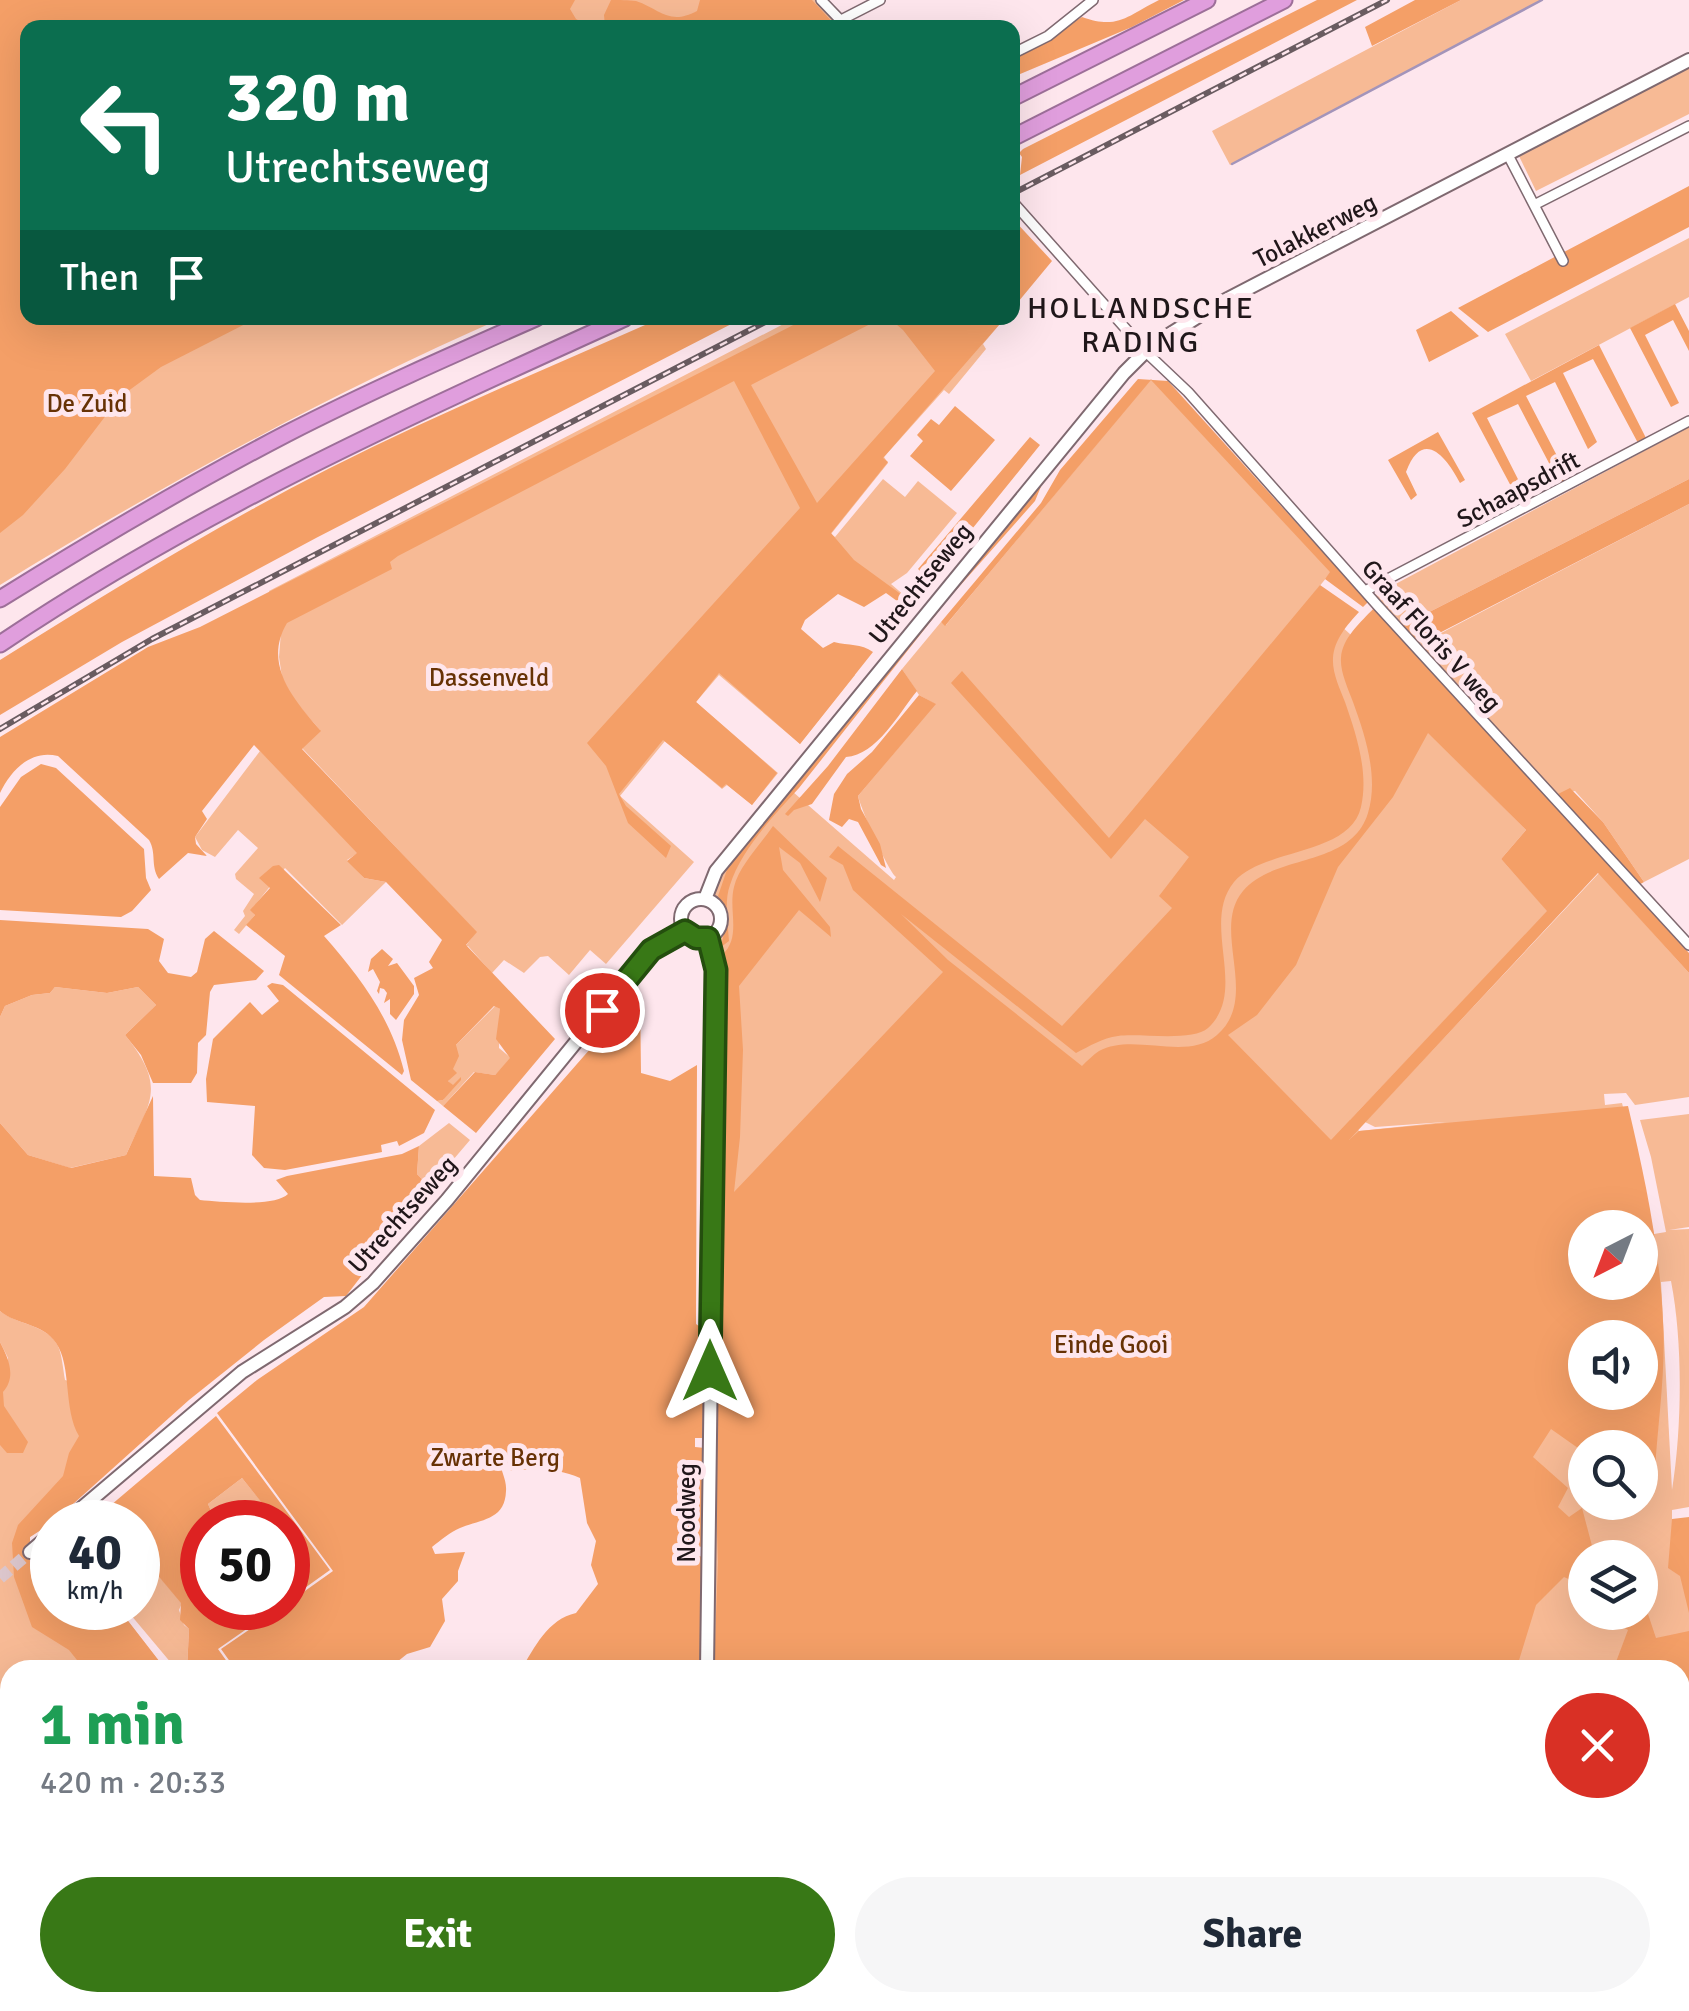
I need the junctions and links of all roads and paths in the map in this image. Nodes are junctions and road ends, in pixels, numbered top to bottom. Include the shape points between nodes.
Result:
1 (821, 0) edge
2 (880, 0) edge
3 (1093, 0) edge
4 (1206, 0) edge
5 (1284, 0) edge
6 (840, 20) edge
7 (850, 20) edge
8 (1020, 50) edge
9 (1689, 60) edge
10 (1020, 94) edge
11 (1689, 126) edge
12 (1020, 134) edge
13 (1508, 155) junction
14 (1534, 204) junction
15 (1020, 209) edge
16 (1563, 260) dead end
17 (520, 325) edge
18 (610, 325) edge
19 (1145, 350) junction
20 (1689, 421) edge
21 (1365, 591) junction
22 (0, 599) edge
23 (0, 644) edge
24 (705, 899) junction
25 (685, 931) junction
26 (708, 938) junction
27 (1689, 945) edge
28 (91, 1500) edge
29 (707, 1660) edge

1 - 6 street
2 - 7 street
3 - 8 street
4 - 10 highway
5 - 12 highway
9 - 13 main road, Tolakkerweg
11 - 14 street
13 - 14 street
13 - 19 main road, Tolakkerweg via 1218,304
14 - 16 street
15 - 19 street, Graaf Floris V weg
17 - 22 highway via 284,435
18 - 23 highway via 391,424 220,512
19 - 21 street, Graaf Floris V weg
19 - 24 main road, Utrechtseweg via 716,870
20 - 21 street, Schaapsdrift
21 - 27 street, Graaf Floris V weg
24 - 25 main road via 684,908
24 - 26 main road via 721,917
25 - 26 main road
25 - 28 main road, Utrechtseweg via 651,950 373,1283 242,1372
26 - 29 main road, Noodweg via 716,970

